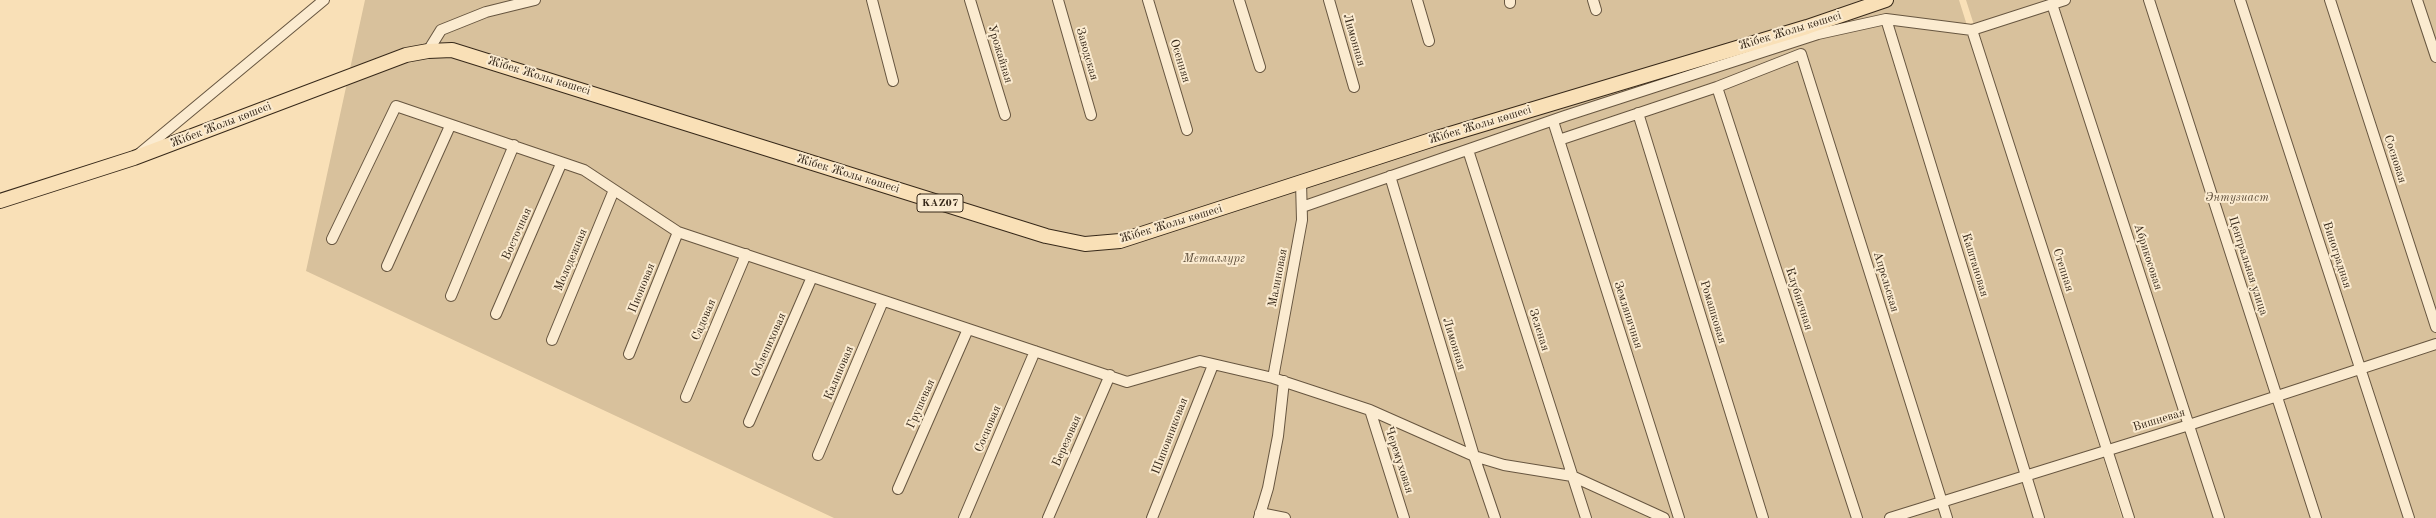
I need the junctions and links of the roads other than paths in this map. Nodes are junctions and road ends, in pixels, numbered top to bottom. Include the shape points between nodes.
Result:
1 (324, 0) edge
2 (535, 0) edge
3 (872, 0) edge
4 (970, 0) edge
5 (1058, 0) edge
6 (1148, 0) edge
7 (1239, 0) edge
8 (1329, 0) edge
9 (1417, 0) edge
10 (1593, 0) edge
11 (1886, 0) edge
12 (2065, 0) edge
13 (2149, 0) edge
14 (2240, 0) edge
15 (2330, 0) edge
16 (2417, 0) edge
17 (2052, 4) junction
18 (1596, 10) dead end
19 (1886, 19) junction
20 (1972, 30) junction
21 (1429, 41) dead end
22 (428, 51) junction
23 (2436, 57) edge
24 (1260, 67) dead end
25 (893, 81) dead end
26 (1354, 87) dead end
27 (1717, 87) junction
28 (1638, 113) junction
29 (1005, 115) dead end
30 (1091, 115) dead end
31 (1553, 121) junction
32 (450, 126) junction
33 (1188, 130) dead end
34 (1559, 140) junction
35 (514, 145) junction
36 (1468, 150) junction
37 (134, 158) junction
38 (561, 164) junction
39 (1390, 176) junction
40 (1301, 182) junction
41 (614, 190) junction
42 (0, 201) edge
43 (1302, 207) junction
44 (678, 232) junction
45 (332, 239) dead end
46 (746, 254) junction
47 (387, 266) dead end
48 (812, 277) junction
49 (451, 296) dead end
50 (884, 301) junction
51 (496, 314) dead end
52 (2436, 327) edge
53 (968, 330) junction
54 (552, 340) dead end
55 (2436, 344) edge
56 (1035, 351) junction
57 (629, 354) dead end
58 (1213, 365) junction
59 (2361, 368) junction
60 (1110, 375) junction
61 (1272, 378) junction
62 (1284, 381) junction
63 (2276, 396) junction
64 (686, 397) dead end
65 (1370, 410) junction
66 (749, 422) dead end
67 (2189, 425) junction
68 (2107, 449) junction
69 (818, 455) dead end
70 (1474, 456) junction
71 (1572, 476) junction
72 (2026, 476) junction
73 (898, 489) dead end
74 (1941, 501) junction
75 (1260, 515) edge
76 (964, 518) edge
77 (1048, 518) edge
78 (1152, 518) edge
79 (1285, 518) edge
80 (1404, 518) edge
81 (1495, 518) edge
82 (1586, 518) edge
83 (1664, 518) edge
84 (1679, 518) edge
85 (1763, 518) edge
86 (1857, 518) edge
87 (1890, 518) edge
88 (1947, 518) edge
89 (2039, 518) edge
90 (2129, 518) edge
91 (2219, 518) edge
92 (2316, 518) edge
93 (2409, 518) edge

1 - 37 street
2 - 22 street via 486,12 441,30
3 - 25 street
4 - 29 street, Урожайная
5 - 30 street, Заводская
6 - 33 street, Осенняя
7 - 24 street
8 - 26 street, Лимонная
9 - 21 street
10 - 18 street
11 - 40 highway, Жібек Жолы көшесі / KAZ07 via 1807,27 1437,138
12 - 17 street
13 - 63 street, Центральная улица
14 - 59 street, Виноградная
15 - 52 street, Сосновая
16 - 23 street
17 - 20 street
17 - 67 street, Абрикосовая
19 - 20 street
19 - 31 street via 1818,34
19 - 72 street, Каштановая
20 - 68 street, Степная
22 - 37 highway, Жібек Жолы көшесі / KAZ07 via 406,55
22 - 40 highway, Жібек Жолы көшесі / KAZ07 via 452,50 478,57 1038,234 1085,244 1120,241 1149,233
27 - 28 street
27 - 74 street, Апрельская via 1801,54
27 - 86 street, Клубничная
28 - 34 street
28 - 85 street, Ромашковая
31 - 34 street, Земляничная
31 - 36 street
32 - 35 street
32 - 45 street via 396,106
32 - 47 street
34 - 84 street, Земляничная
35 - 38 street
35 - 49 street
36 - 39 street
36 - 71 street, Зеленая
37 - 42 highway, Жібек Жолы көшесі / KAZ07
38 - 41 street via 584,170
38 - 51 street, Восточная
39 - 43 street
39 - 70 street, Лимонная
40 - 43 street, Малиновая
41 - 44 street
41 - 54 street, Молодежная
43 - 61 street, Малиновая via 1302,220
44 - 46 street
44 - 57 street, Пионовая
46 - 48 street
46 - 64 street, Садовая
48 - 50 street
48 - 66 street, Облепиховая
50 - 53 street
50 - 69 street, Калиновая
53 - 56 street
53 - 73 street, Грушевая
55 - 59 street, Вишневая
56 - 60 street
56 - 76 street, Сосновая
58 - 60 street via 1200,361 1127,382
58 - 61 street
58 - 78 street, Шиповниковая
59 - 63 street, Вишневая
59 - 93 street, Виноградная
60 - 77 street, Березовая
61 - 62 street
62 - 65 street
62 - 75 street via 1278,436
63 - 67 street, Вишневая
63 - 92 street, Центральная улица
65 - 70 street
65 - 80 street, Черемуховая
67 - 68 street, Вишневая
67 - 91 street, Абрикосовая
68 - 72 street, Вишневая
68 - 90 street, Степная
70 - 71 street via 1504,465
70 - 81 street, Лимонная
71 - 82 street, Зеленая
71 - 83 street
72 - 74 street, Вишневая
72 - 89 street, Каштановая
74 - 87 street, Вишневая
74 - 88 street, Апрельская
75 - 79 street

